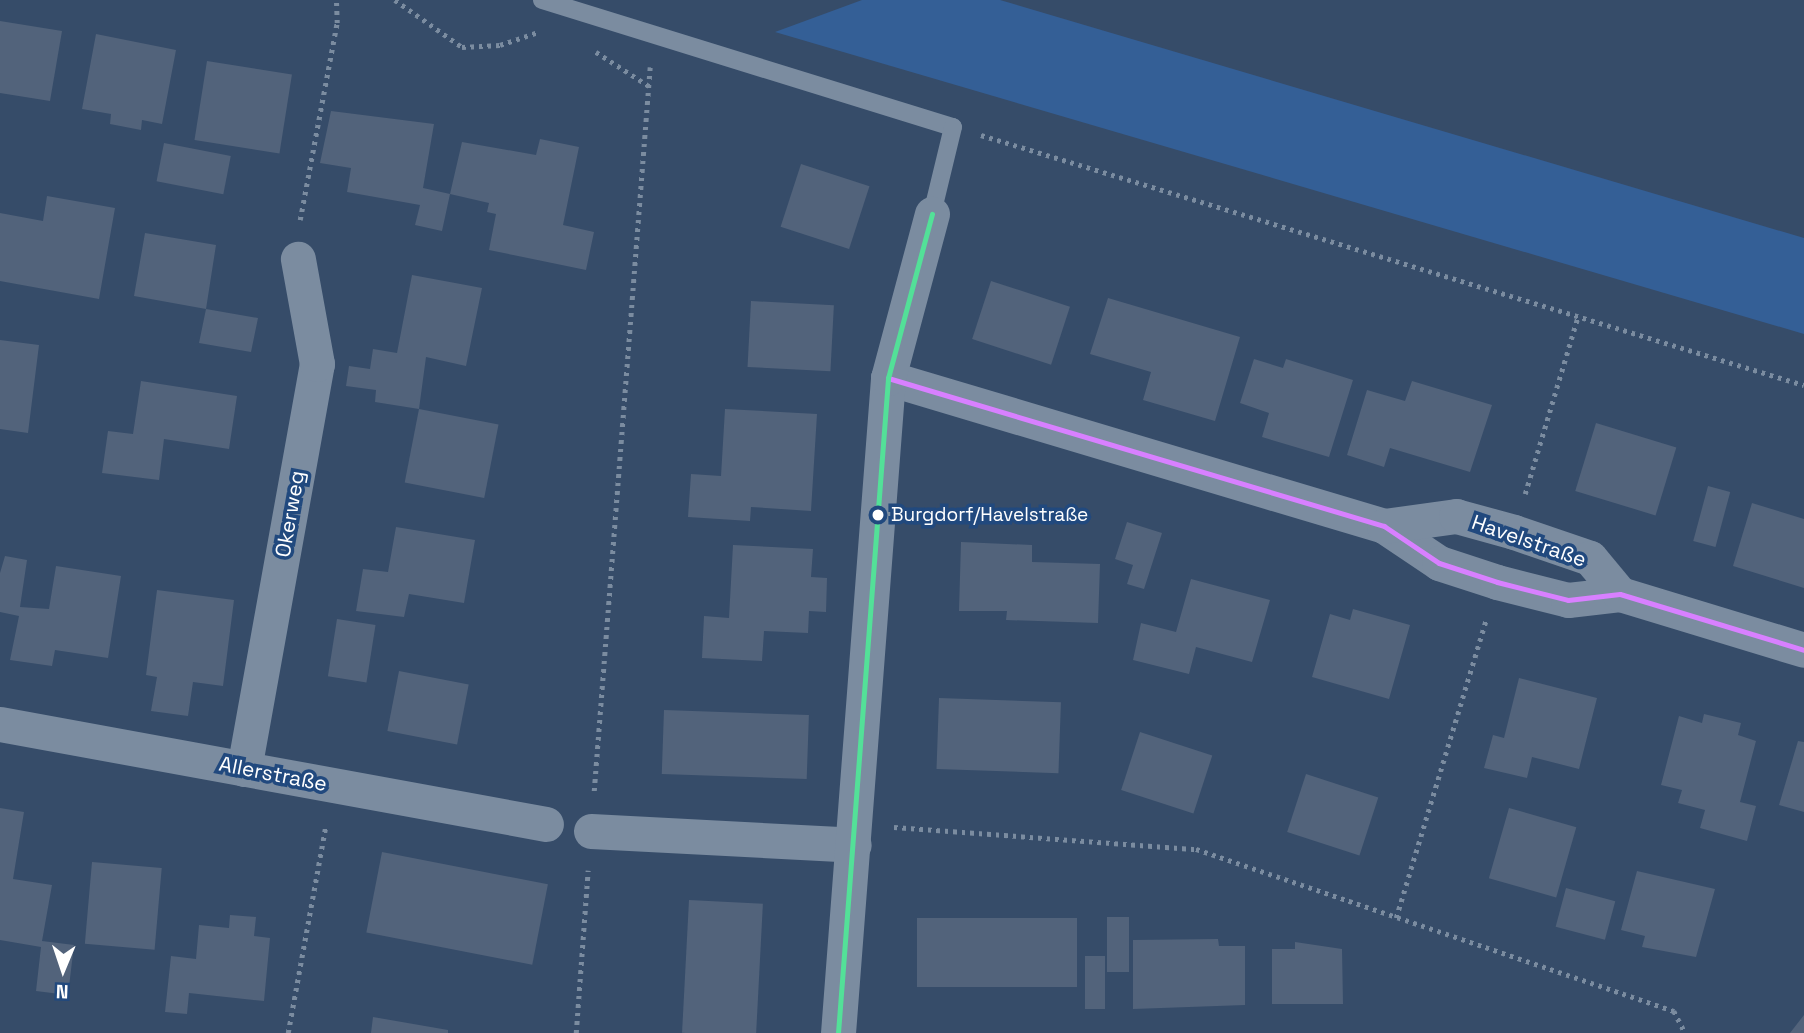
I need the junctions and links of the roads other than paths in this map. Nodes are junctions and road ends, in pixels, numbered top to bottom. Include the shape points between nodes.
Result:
1 (542, 0) edge
2 (932, 214) joint
3 (298, 259) road end
4 (888, 378) junction
5 (1384, 526) junction
6 (1619, 594) junction
7 (1804, 650) edge
8 (0, 724) edge
9 (244, 769) junction
10 (546, 824) dead end
11 (591, 831) road end
12 (855, 834) junction
13 (838, 1033) edge

1 - 2 lane via 953,127
2 - 4 street
3 - 9 street, Okerweg via 317,364
4 - 5 street, Havelstraße
4 - 12 street
5 - 6 street, Havelstraße via 1439,563 1497,582 1569,600
5 - 6 street, Havelstraße via 1456,516 1514,532 1590,558
6 - 7 street, Havelstraße
8 - 9 street, Allerstraße
9 - 10 street, Allerstraße
11 - 12 street
12 - 13 street

